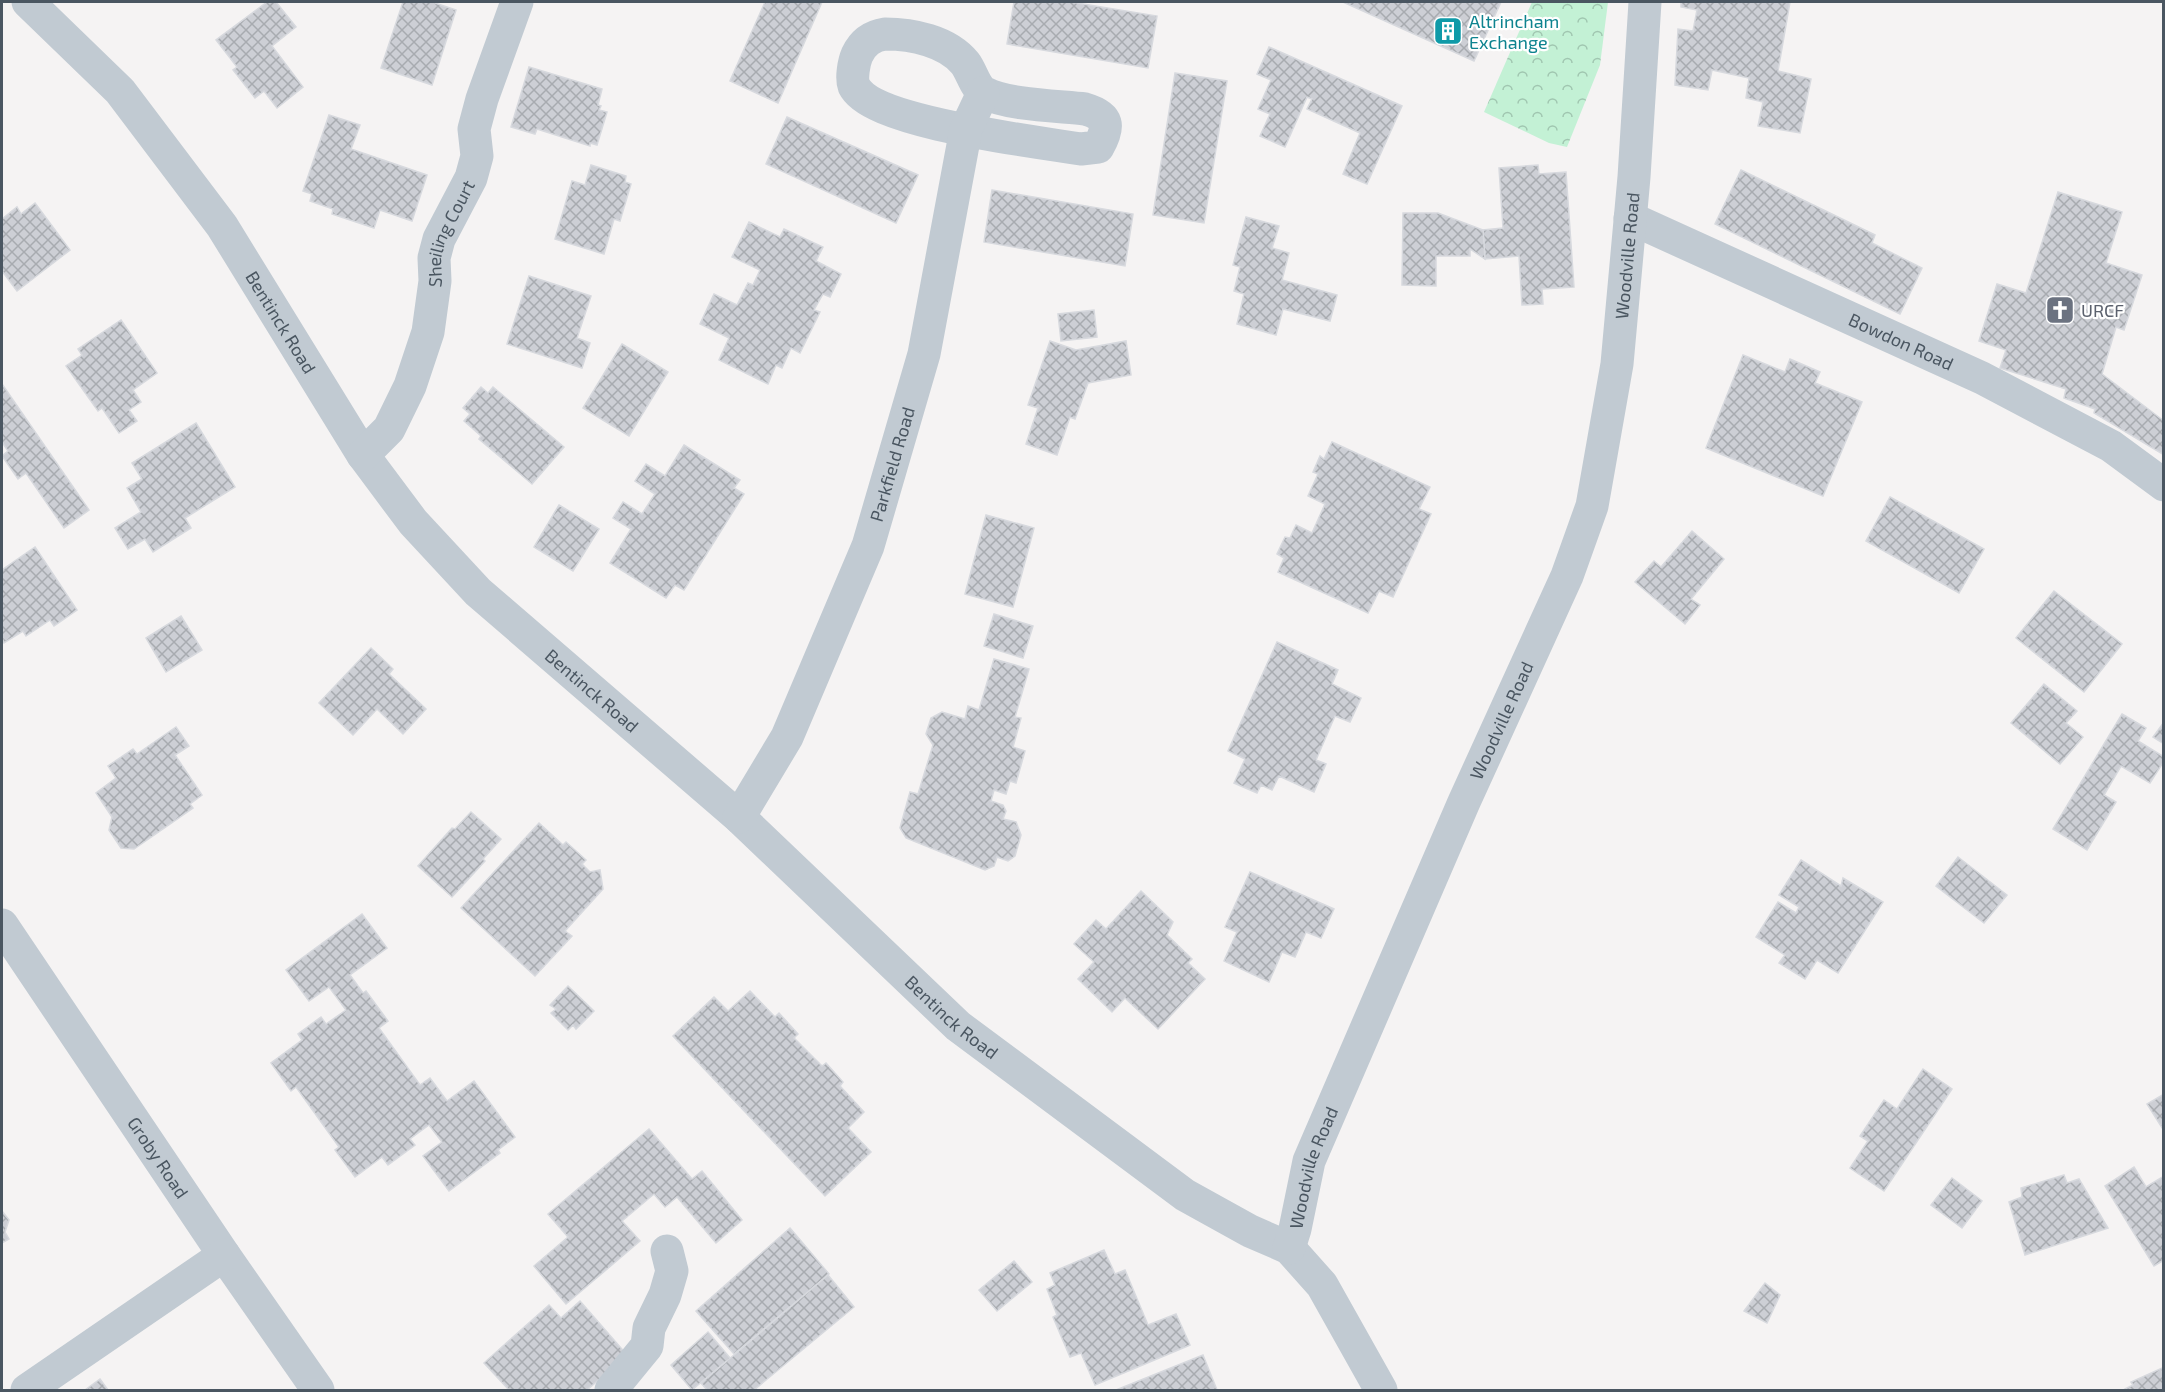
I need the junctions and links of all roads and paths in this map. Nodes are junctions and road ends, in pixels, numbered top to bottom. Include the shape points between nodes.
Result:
1 (28, 2) edge
2 (517, 2) edge
3 (1645, 2) edge
4 (983, 93) junction
5 (966, 129) junction
6 (1630, 218) junction
7 (363, 455) junction
8 (2163, 485) edge
9 (739, 817) junction
10 (2, 925) edge
11 (1288, 1248) junction
12 (668, 1251) dead end
13 (224, 1256) junction
14 (27, 1390) edge
15 (318, 1390) edge
16 (611, 1390) edge
17 (1381, 1390) edge

1 - 7 street, Bentinck Road via 120,91 222,226
2 - 7 street, Sheiling Court via 474,129 477,156 471,178 439,239 428,332 410,386 389,429
3 - 6 street, Woodville Road
4 - 5 street, Parkfield Road
4 - 5 street via 1003,100 1097,112 1106,122 1105,134 1098,147 1081,149
4 - 5 street via 965,63 939,44 921,38 876,36 864,43 857,56 853,85 861,95 925,122
5 - 9 street, Parkfield Road via 924,354 868,546 787,737
6 - 8 street, Bowdon Road via 1982,378 2111,446
6 - 11 street, Woodville Road via 1617,364 1592,506 1567,576 1464,802 1309,1161
7 - 9 street, Bentinck Road via 413,522 478,592
9 - 11 street, Bentinck Road via 958,1026 1185,1195
10 - 13 street, Groby Road
11 - 17 street, Woodville Road via 1322,1285
12 - 16 street via 672,1271 649,1328 647,1346
13 - 14 street
13 - 15 street, Groby Road

